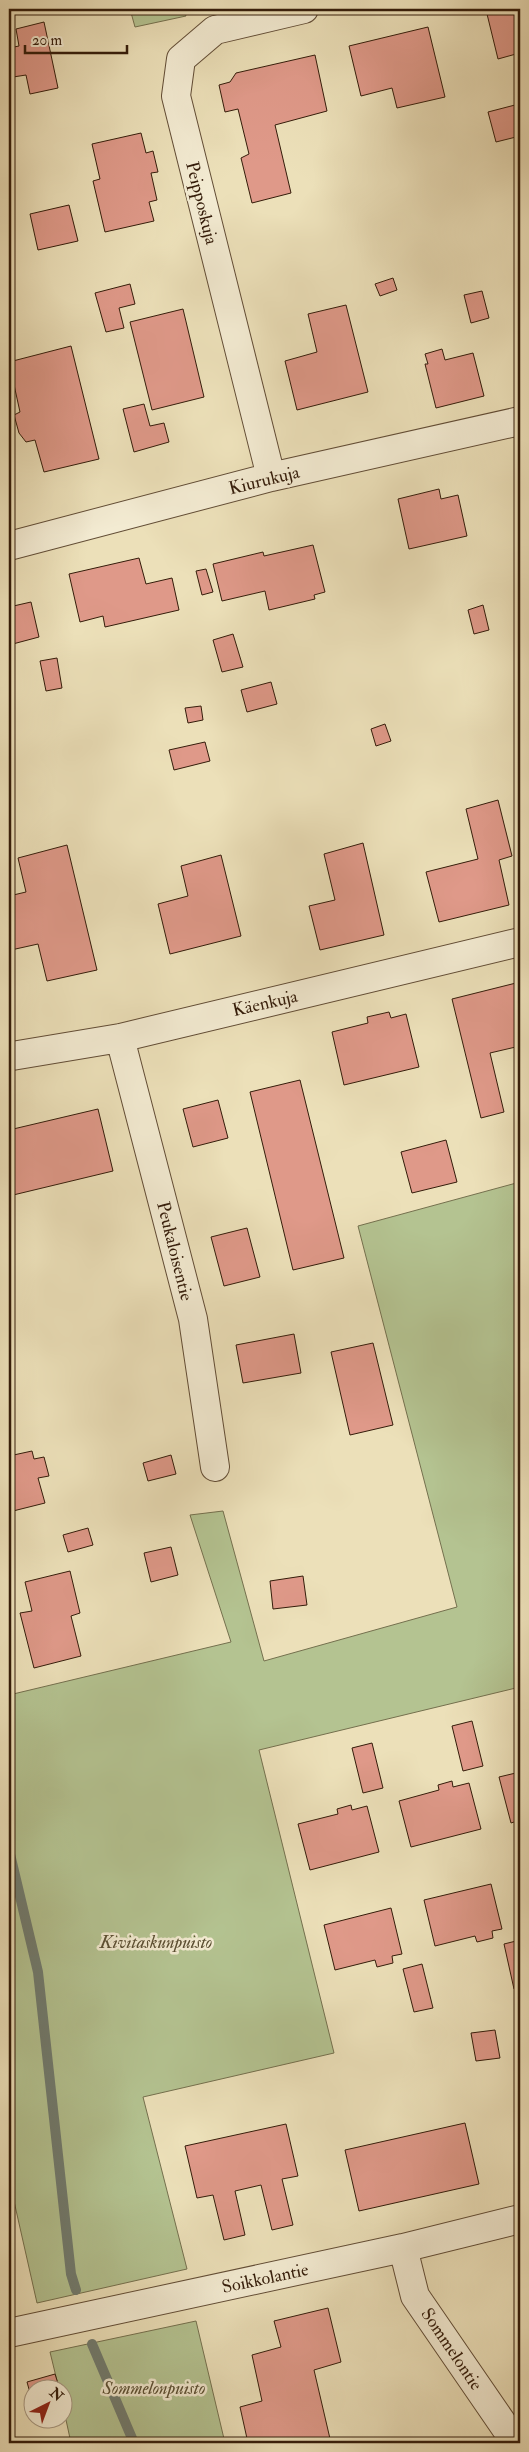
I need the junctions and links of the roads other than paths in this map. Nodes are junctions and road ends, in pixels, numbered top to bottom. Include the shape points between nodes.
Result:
1 (304, 9) edge
2 (520, 421) edge
3 (271, 477) junction
4 (9, 546) edge
5 (520, 942) edge
6 (120, 1038) junction
7 (9, 1054) edge
8 (215, 1467) dead end
9 (520, 2219) edge
10 (403, 2248) junction
11 (9, 2333) edge
12 (516, 2443) edge

1 - 3 street, Peipposkuja via 214,30 181,59 176,96
2 - 3 street, Kiurukuja
3 - 4 street, Kiurukuja
5 - 6 street, Käenkuja
6 - 7 street, Käenkuja
6 - 8 street, Peukaloisentie via 193,1319
9 - 10 street, Soikkolantie
10 - 11 street, Soikkolantie
10 - 12 street, Sommelontie via 415,2296

